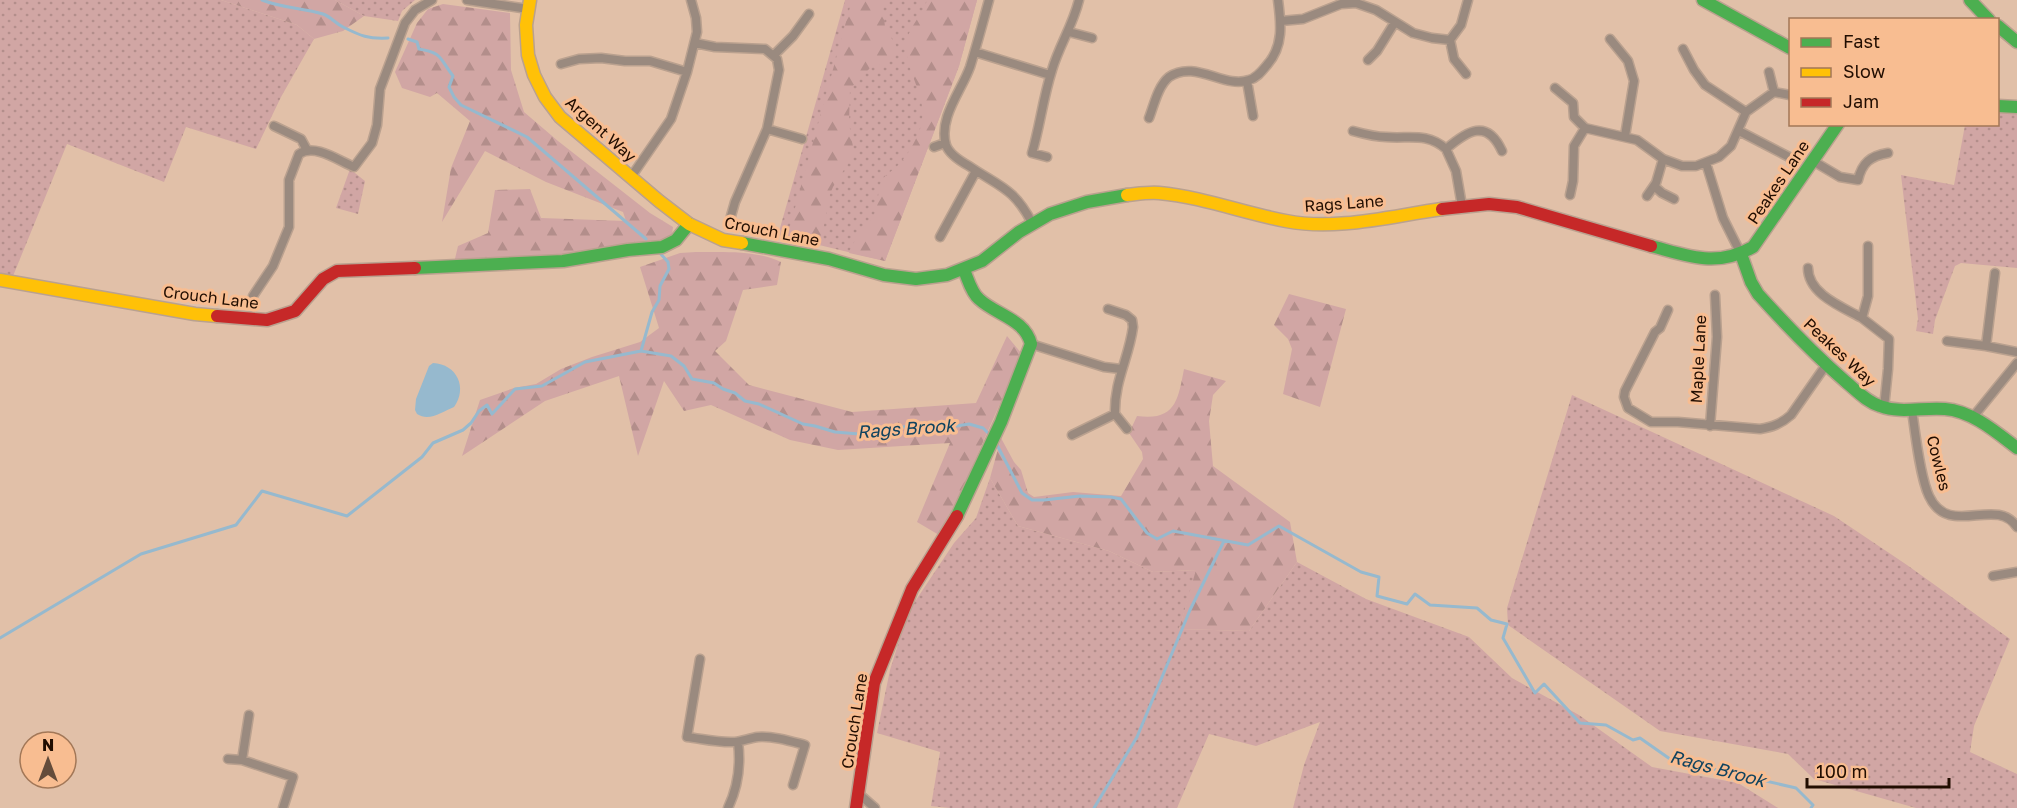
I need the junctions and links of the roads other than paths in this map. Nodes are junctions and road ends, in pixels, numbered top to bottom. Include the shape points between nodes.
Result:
1 (432, 0) edge
2 (467, 0) edge
3 (692, 0) edge
4 (989, 0) edge
5 (1079, 0) edge
6 (1278, 0) edge
7 (1468, 0) edge
8 (1703, 0) edge
9 (1970, 0) edge
10 (529, 5) edge
11 (809, 14) dead end
12 (1987, 18) edge
13 (1281, 21) junction
14 (1395, 22) junction
15 (1999, 27) edge
16 (1069, 32) junction
17 (1092, 38) dead end
18 (1610, 39) dead end
19 (1450, 40) junction
20 (2017, 42) edge
21 (695, 43) junction
22 (1789, 47) edge
23 (1683, 49) dead end
24 (975, 52) junction
25 (774, 55) junction
26 (1368, 60) dead end
27 (561, 64) dead end
28 (687, 72) junction
29 (1769, 72) dead end
30 (1466, 74) dead end
31 (1050, 75) junction
32 (1247, 81) junction
33 (1555, 88) dead end
34 (1774, 92) junction
35 (1789, 95) edge
36 (1999, 106) edge
37 (2017, 107) edge
38 (1746, 112) junction
39 (1252, 116) dead end
40 (1149, 118) dead end
41 (274, 126) dead end
42 (1837, 126) edge
43 (1585, 128) junction
44 (767, 129) junction
45 (1740, 130) junction
46 (1353, 131) dead end
47 (1625, 136) junction
48 (802, 139) dead end
49 (945, 144) junction
50 (934, 147) dead end
51 (1446, 149) junction
52 (307, 150) junction
53 (1502, 151) dead end
54 (1888, 153) dead end
55 (1047, 157) dead end
56 (1791, 158) dead end
57 (1663, 159) junction
58 (1813, 161) junction
59 (1706, 164) junction
60 (976, 171) junction
61 (631, 177) junction
62 (1654, 186) junction
63 (1570, 195) dead end
64 (1647, 196) dead end
65 (1674, 199) dead end
66 (1462, 206) junction
67 (731, 216) dead end
68 (1032, 223) junction
69 (689, 224) junction
70 (940, 237) dead end
71 (1868, 246) dead end
72 (1741, 254) junction
73 (1808, 268) dead end
74 (963, 270) junction
75 (1995, 273) dead end
76 (0, 280) edge
77 (1715, 295) dead end
78 (253, 296) dead end
79 (1108, 309) dead end
80 (1668, 310) dead end
81 (1862, 318) junction
82 (1947, 341) dead end
83 (1031, 344) junction
84 (1986, 346) junction
85 (2017, 352) edge
86 (2017, 363) edge
87 (1826, 365) junction
88 (1121, 369) junction
89 (1884, 408) junction
90 (1912, 410) junction
91 (1114, 414) junction
92 (1973, 417) junction
93 (1710, 426) junction
94 (1127, 429) dead end
95 (1072, 435) dead end
96 (2017, 448) edge
97 (2017, 527) edge
98 (2017, 572) edge
99 (1993, 576) dead end
100 (700, 660) dead end
101 (249, 715) dead end
102 (738, 742) junction
103 (228, 759) dead end
104 (242, 760) junction
105 (793, 785) dead end
106 (859, 794) junction
107 (283, 808) edge
108 (728, 808) edge
109 (856, 808) edge
110 (875, 808) edge

1 - 52 street via 415,10 405,23 380,89 372,143 354,167
2 - 10 street
3 - 21 street
4 - 24 street
5 - 16 street
6 - 13 street
7 - 19 street via 1461,25
8 - 22 street
9 - 12 street
10 - 61 street, Argent Way via 528,56 545,97 560,117
11 - 25 street
13 - 14 street via 1303,19 1352,2 1369,6
13 - 32 street via 1274,54 1261,72
14 - 19 street via 1413,33
14 - 26 street
15 - 20 street
16 - 17 street
16 - 31 street
18 - 47 street via 1628,61 1634,81
19 - 30 street via 1454,59
21 - 25 street via 762,48
21 - 28 street
23 - 38 street via 1705,85
24 - 31 street
24 - 49 street via 948,117
25 - 44 street via 779,70
27 - 28 street via 601,58 650,61
28 - 61 street via 671,119
29 - 34 street
31 - 55 street via 1032,153
32 - 39 street
32 - 40 street via 1195,72 1173,75 1162,84
33 - 43 street via 1574,103 1574,117
34 - 35 street
34 - 38 street
36 - 37 street
38 - 45 street
41 - 52 street via 301,139
42 - 58 street, Peakes Lane
43 - 47 street
43 - 63 street via 1574,146
44 - 48 street
44 - 67 street
45 - 56 street
45 - 59 street via 1731,146
46 - 51 street via 1383,137 1428,138
47 - 57 street
49 - 50 street
49 - 60 street
51 - 53 street via 1476,130 1494,137
51 - 66 street via 1456,171
52 - 78 street via 299,154 289,180 290,219 285,238 273,266
54 - 58 street via 1867,160 1858,180 1840,177
57 - 59 street via 1682,166
57 - 62 street
58 - 72 street, Peakes Lane via 1764,234
59 - 72 street via 1723,218
60 - 68 street via 1010,192 1023,205
60 - 70 street
61 - 69 street, Argent Way
62 - 64 street
62 - 65 street
66 - 68 street, Rags Lane via 1312,224 1174,194 1136,194 1087,202
66 - 72 street, Rags Lane via 1517,207 1704,260
68 - 74 street, Rags Lane via 989,256
69 - 74 street, Crouch Lane via 736,243 829,259 899,278 931,278
69 - 76 street, Crouch Lane via 676,240 662,247 562,261 337,271 323,279 295,311 267,320 195,314
71 - 81 street via 1868,296
72 - 87 street, Peakes Way via 1758,294
73 - 81 street via 1808,278 1816,289
74 - 83 street via 980,299 1019,326
75 - 84 street
77 - 93 street, Maple Lane via 1717,337
79 - 88 street via 1132,320 1132,334
80 - 93 street via 1625,391 1625,403 1630,411 1651,422
81 - 89 street via 1889,339
82 - 84 street
83 - 88 street
83 - 106 street, Crouch Lane via 1001,422 954,524 912,589 885,653 874,683
84 - 85 street
86 - 92 street
87 - 89 street, Peakes Way via 1865,399
87 - 93 street via 1784,422 1760,429
88 - 91 street
89 - 90 street, Peakes Way
90 - 92 street, Peakes Way via 1946,409
90 - 97 street, Cowles via 1925,483 1936,506 1953,517 2004,516
91 - 94 street
91 - 95 street
92 - 96 street, Peakes Way
98 - 99 street
100 - 102 street via 687,737
101 - 104 street
102 - 105 street via 761,737 805,745
102 - 108 street via 739,767
103 - 104 street
104 - 107 street via 293,777
106 - 109 street, Crouch Lane
106 - 110 street

